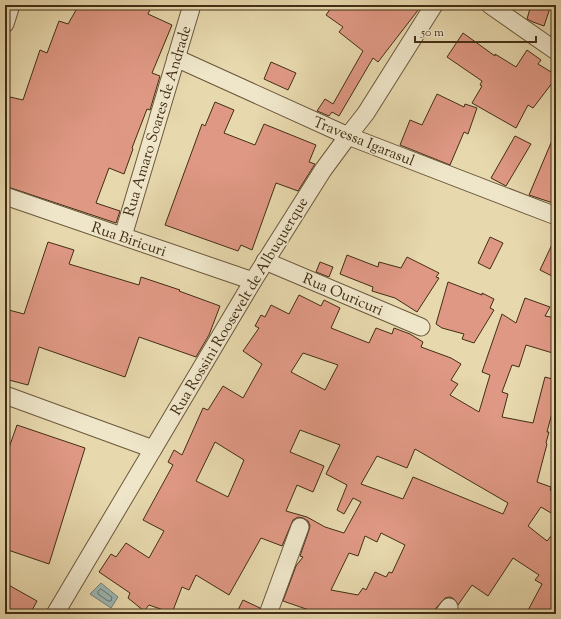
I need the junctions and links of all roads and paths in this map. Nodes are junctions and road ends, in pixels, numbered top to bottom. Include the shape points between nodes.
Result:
1 (11, 5) edge
2 (192, 5) edge
3 (434, 5) edge
4 (490, 5) edge
5 (5, 24) edge
6 (556, 51) edge
7 (176, 58) junction
8 (348, 136) junction
9 (5, 196) edge
10 (556, 216) edge
11 (123, 236) junction
12 (265, 261) junction
13 (252, 281) junction
14 (421, 327) dead end
15 (5, 395) edge
16 (153, 449) junction
17 (300, 527) dead end
18 (54, 614) edge
19 (268, 614) edge

1 - 5 street
2 - 7 street, Rua Amaro Soares de Andrade
3 - 8 street, Rua Rossini Roosevelt de Albuquerque via 366,113
4 - 6 street
7 - 8 street, Travessa Igarasul
7 - 11 street, Rua Amaro Soares de Andrade
8 - 10 street, Travessa Igarasul
8 - 12 street, Rua Rossini Roosevelt de Albuquerque via 323,170
9 - 11 street, Rua Biricuri
11 - 13 street, Rua Biricuri
12 - 13 street, Rua Rossini Roosevelt de Albuquerque
12 - 14 street, Rua Ouricuri
13 - 16 street, Rua Rossini Roosevelt de Albuquerque
15 - 16 street
16 - 18 street, Rua Rossini Roosevelt de Albuquerque
17 - 19 street

